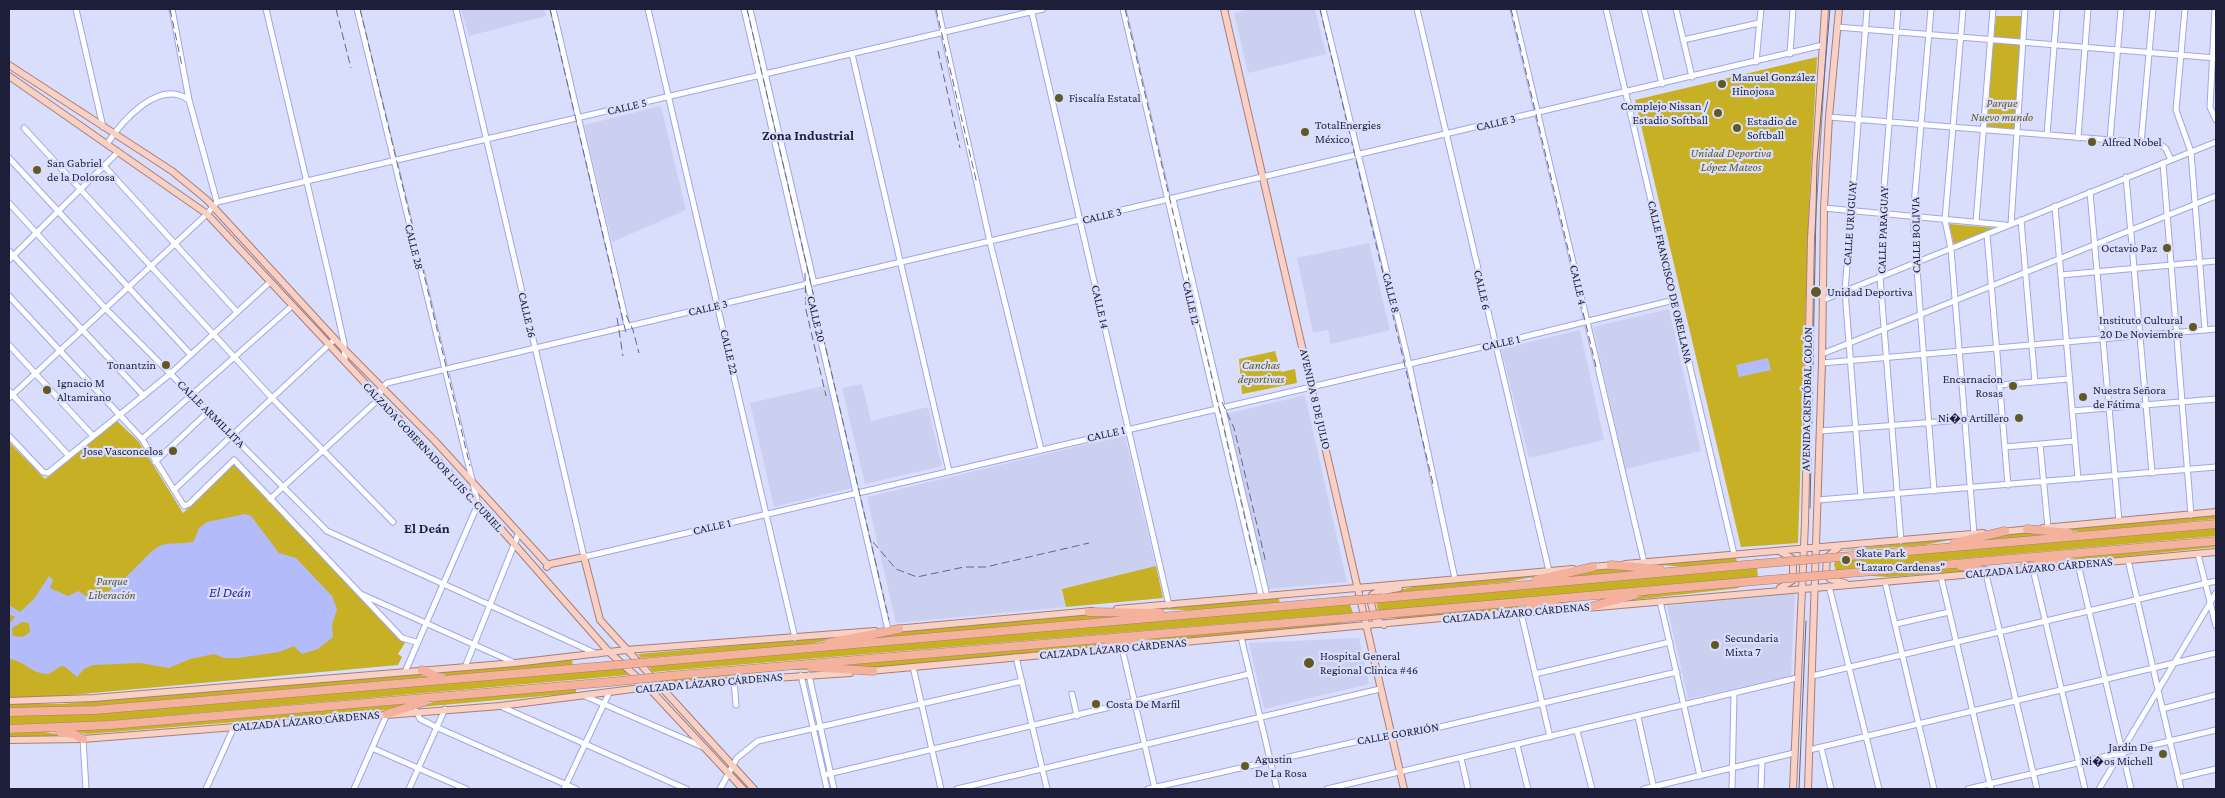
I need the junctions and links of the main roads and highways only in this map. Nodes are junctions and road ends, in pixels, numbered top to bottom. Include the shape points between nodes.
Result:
1 (1224, 9) edge
2 (1825, 9) edge
3 (1838, 9) edge
4 (9, 65) edge
5 (9, 76) edge
6 (2216, 512) edge
7 (1805, 523) junction
8 (2213, 524) edge
9 (2027, 530) junction
10 (2006, 531) junction
11 (1816, 533) junction
12 (2091, 535) junction
13 (2215, 541) edge
14 (1844, 545) junction
15 (1804, 548) junction
16 (1816, 548) junction
17 (1924, 549) junction
18 (1777, 551) junction
19 (2097, 551) junction
20 (2216, 552) edge
21 (584, 557) joint
22 (1952, 564) junction
23 (548, 565) junction
24 (1611, 565) junction
25 (1593, 567) junction
26 (1685, 570) junction
27 (2006, 572) junction
28 (1995, 573) junction
29 (542, 574) junction
30 (1432, 581) junction
31 (1849, 584) junction
32 (1508, 586) junction
33 (1815, 587) junction
34 (1358, 588) junction
35 (1802, 588) junction
36 (1655, 590) junction
37 (1775, 591) junction
38 (1802, 600) junction
39 (1814, 601) junction
40 (1493, 605) junction
41 (1590, 607) junction
42 (1578, 608) junction
43 (1090, 612) junction
44 (1197, 614) junction
45 (1385, 625) junction
46 (1366, 627) junction
47 (899, 629) junction
48 (1169, 633) junction
49 (805, 649) junction
50 (626, 650) junction
51 (1092, 650) junction
52 (609, 652) junction
53 (776, 666) junction
54 (422, 670) junction
55 (873, 671) junction
56 (444, 680) junction
57 (659, 686) junction
58 (648, 687) junction
59 (438, 698) junction
60 (9, 701) edge
61 (9, 712) edge
62 (387, 714) junction
63 (9, 729) edge
64 (36, 729) junction
65 (83, 739) junction
66 (9, 740) edge
67 (743, 789) edge
68 (754, 789) edge
69 (1404, 789) edge
70 (1792, 789) edge
71 (1808, 789) edge

1 - 34 main road, AVENIDA 8 DE JULIO
2 - 7 main road, AVENIDA CRISTÓBAL COLÓN via 1808,326
3 - 11 main road, AVENIDA CRISTÓBAL COLÓN via 1824,208
4 - 23 main road, CALZADA GOBERNADOR LUIS C. CURIEL via 172,171 215,204 344,349
5 - 29 main road, CALZADA GOBERNADOR LUIS C. CURIEL via 206,214
6 - 9 main road
7 - 11 main road
7 - 15 main road, AVENIDA CRISTÓBAL COLÓN
8 - 12 highway, CALZADA LÁZARO CÁRDENAS
9 - 10 main road
9 - 12 highway
10 - 14 main road
10 - 17 highway
11 - 16 main road, AVENIDA CRISTÓBAL COLÓN
12 - 17 highway, CALZADA LÁZARO CÁRDENAS
13 - 19 highway, CALZADA LÁZARO CÁRDENAS
14 - 16 main road
14 - 31 main road via 1826,557 1826,573 1830,579
15 - 16 main road
15 - 18 main road
15 - 35 main road, AVENIDA CRISTÓBAL COLÓN
16 - 33 main road, AVENIDA CRISTÓBAL COLÓN
17 - 26 highway, CALZADA LÁZARO CÁRDENAS, bridge
18 - 24 main road
18 - 37 main road via 1792,557 1793,580
19 - 22 highway, CALZADA LÁZARO CÁRDENAS
19 - 27 highway
20 - 27 main road, CALZADA LÁZARO CÁRDENAS
21 - 23 main road, CALLE 1
21 - 50 main road, CALLE 26 via 600,620
22 - 28 highway
22 - 36 highway, CALZADA LÁZARO CÁRDENAS, bridge
23 - 29 main road
24 - 25 main road
24 - 26 highway
25 - 30 main road
25 - 32 highway
26 - 32 highway, CALZADA LÁZARO CÁRDENAS
27 - 28 main road, CALZADA LÁZARO CÁRDENAS
28 - 31 main road, CALZADA LÁZARO CÁRDENAS
29 - 52 main road, CALZADA GOBERNADOR LUIS C. CURIEL
30 - 34 main road
30 - 45 main road via 1374,593 1371,598 1375,619
31 - 33 main road, CALZADA LÁZARO CÁRDENAS
32 - 44 highway, CALZADA LÁZARO CÁRDENAS, bridge
33 - 35 main road, CALZADA LÁZARO CÁRDENAS
33 - 39 main road, AVENIDA CRISTÓBAL COLÓN
34 - 43 main road
34 - 46 main road, AVENIDA 8 DE JULIO
35 - 37 main road, CALZADA LÁZARO CÁRDENAS
35 - 38 main road, AVENIDA CRISTÓBAL COLÓN
36 - 40 highway, CALZADA LÁZARO CÁRDENAS
36 - 41 highway
37 - 41 main road, CALZADA LÁZARO CÁRDENAS
38 - 39 main road via 1807,597
38 - 70 main road, AVENIDA CRISTÓBAL COLÓN
39 - 71 main road, AVENIDA CRISTÓBAL COLÓN
40 - 42 highway
40 - 48 highway, CALZADA LÁZARO CÁRDENAS, bridge
41 - 42 main road, CALZADA LÁZARO CÁRDENAS
42 - 45 main road, CALZADA LÁZARO CÁRDENAS
43 - 44 highway
43 - 47 main road
44 - 49 highway, CALZADA LÁZARO CÁRDENAS
45 - 46 main road, CALZADA LÁZARO CÁRDENAS
46 - 51 main road, CALZADA LÁZARO CÁRDENAS
46 - 69 main road, AVENIDA 8 DE JULIO
47 - 49 highway
47 - 50 main road
48 - 51 highway
48 - 53 highway, CALZADA LÁZARO CÁRDENAS
49 - 56 highway, CALZADA LÁZARO CÁRDENAS, bridge
50 - 52 main road
50 - 57 main road
51 - 55 main road, CALZADA LÁZARO CÁRDENAS
52 - 54 main road
52 - 58 main road, CALZADA GOBERNADOR LUIS C. CURIEL
53 - 55 highway
53 - 59 highway, CALZADA LÁZARO CÁRDENAS, bridge
54 - 56 highway
54 - 60 main road via 68,700
55 - 57 main road, CALZADA LÁZARO CÁRDENAS
56 - 61 highway, CALZADA LÁZARO CÁRDENAS via 95,710
57 - 58 main road, CALZADA LÁZARO CÁRDENAS
57 - 68 main road
58 - 62 main road, CALZADA LÁZARO CÁRDENAS via 500,706
58 - 67 main road, CALZADA GOBERNADOR LUIS C. CURIEL
59 - 62 highway
59 - 64 highway, CALZADA LÁZARO CÁRDENAS
62 - 65 main road, CALZADA LÁZARO CÁRDENAS
63 - 64 highway, CALZADA LÁZARO CÁRDENAS
64 - 65 highway via 74,734
65 - 66 main road, CALZADA LÁZARO CÁRDENAS

